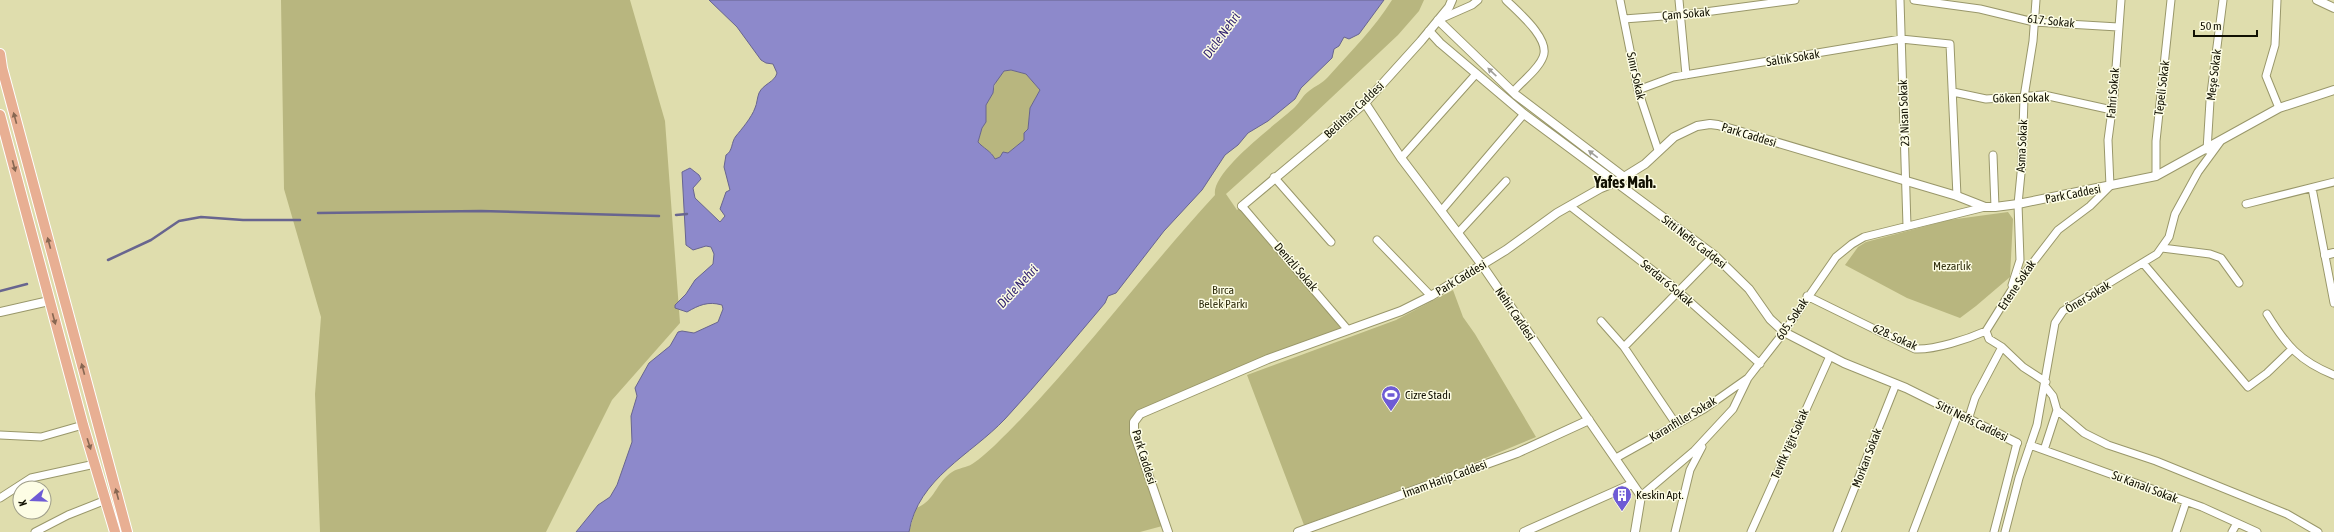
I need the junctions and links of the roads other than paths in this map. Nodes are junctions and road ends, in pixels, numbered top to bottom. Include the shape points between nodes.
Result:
1 (1452, 0) edge
2 (1478, 0) edge
3 (1506, 0) edge
4 (1620, 0) edge
5 (1679, 0) edge
6 (1795, 0) edge
7 (1900, 0) edge
8 (1914, 0) edge
9 (2036, 0) edge
10 (2121, 0) edge
11 (2172, 0) edge
12 (2223, 0) edge
13 (2277, 0) edge
14 (2317, 0) edge
15 (2334, 8) edge
16 (1680, 14) junction
17 (1624, 19) junction
18 (1438, 20) junction
19 (2034, 22) junction
20 (2118, 27) junction
21 (1430, 31) junction
22 (1901, 39) junction
23 (0, 54) edge
24 (1, 68) edge
25 (1476, 74) junction
26 (1686, 75) junction
27 (1638, 90) junction
28 (2334, 90) edge
29 (1512, 92) junction
30 (1953, 92) junction
31 (2024, 96) junction
32 (1365, 103) junction
33 (2279, 108) junction
34 (2112, 110) junction
35 (1524, 114) junction
36 (0, 115) edge
37 (2220, 142) junction
38 (1658, 150) junction
39 (2207, 150) junction
40 (1994, 155) dead end
41 (1401, 158) junction
42 (2156, 176) junction
43 (1274, 177) junction
44 (1624, 177) junction
45 (1506, 181) dead end
46 (1906, 181) junction
47 (1616, 182) junction
48 (2334, 182) edge
49 (2110, 186) junction
50 (2312, 188) junction
51 (1957, 196) junction
52 (2018, 204) junction
53 (2246, 204) dead end
54 (1242, 206) joint
55 (1570, 206) junction
56 (1985, 207) junction
57 (1995, 207) junction
58 (1442, 210) junction
59 (1907, 226) junction
60 (1458, 233) junction
61 (1377, 240) dead end
62 (1331, 242) dead end
63 (2162, 248) junction
64 (2334, 253) edge
65 (1714, 255) junction
66 (2325, 255) junction
67 (2143, 263) junction
68 (1482, 265) junction
69 (2239, 283) dead end
70 (2011, 291) junction
71 (1679, 292) junction
72 (1431, 296) junction
73 (1807, 296) junction
74 (50, 301) junction
75 (2334, 303) edge
76 (0, 312) edge
77 (2267, 314) dead end
78 (1601, 321) dead end
79 (1348, 330) junction
80 (1784, 332) junction
81 (1986, 332) junction
82 (1624, 347) junction
83 (2002, 347) junction
84 (2292, 349) junction
85 (1830, 356) junction
86 (1760, 364) junction
87 (2334, 375) edge
88 (1748, 378) junction
89 (1896, 384) junction
90 (2046, 384) junction
91 (2057, 410) junction
92 (1958, 414) junction
93 (1589, 420) junction
94 (1968, 420) junction
95 (1676, 424) junction
96 (83, 425) junction
97 (0, 435) edge
98 (1707, 438) junction
99 (2017, 443) joint
100 (2030, 445) junction
101 (2044, 450) junction
102 (1616, 458) junction
103 (95, 464) junction
104 (1632, 484) junction
105 (1642, 496) junction
106 (0, 498) edge
107 (106, 500) junction
108 (2186, 502) junction
109 (2237, 523) junction
110 (35, 532) edge
111 (115, 532) edge
112 (128, 532) edge
113 (1168, 532) edge
114 (1298, 532) edge
115 (1524, 532) edge
116 (1635, 532) edge
117 (1675, 532) edge
118 (1751, 532) edge
119 (1837, 532) edge
120 (1914, 532) edge
121 (1994, 532) edge
122 (2005, 532) edge
123 (2176, 532) edge
124 (2232, 532) edge
125 (2257, 532) edge
126 (2318, 532) edge

1 - 18 street, Bedirhan Caddesi
2 - 18 street
3 - 29 street via 1539,35 1544,47 1544,56 1538,65
4 - 17 street, Sınır Sokak
5 - 16 street
6 - 16 street, Çam Sokak
7 - 22 street, 23 Nisan Sokak
8 - 19 street, 617. Sokak via 1980,9
9 - 19 street, Asma Sokak
10 - 20 street, Fahri Sokak
11 - 42 street, Tepeli Sokak via 2156,140
12 - 39 street, Meşe Sokak via 2210,101
13 - 33 street via 2275,46 2266,76
14 - 15 street
16 - 17 street, Çam Sokak
16 - 26 street
17 - 27 street, Sınır Sokak
18 - 21 street, Bedirhan Caddesi
29 -> 18 street
19 - 20 street, 617. Sokak
19 - 31 street, Asma Sokak
20 - 34 street, Fahri Sokak
21 - 25 street, Sitti Nefis Caddesi
21 - 32 street, Bedirhan Caddesi
22 - 26 street, Saltık Sokak
22 - 30 street, Saltık Sokak via 1950,44
22 - 46 street, 23 Nisan Sokak
23 - 24 main road
112 -> 24 main road
25 - 35 street, Sitti Nefis Caddesi
25 - 41 street
26 - 27 street, Saltık Sokak
27 - 38 street, Sınır Sokak
28 - 33 street, Park Caddesi
44 -> 29 street
30 - 31 street, Göken Sokak via 1986,99
30 - 51 street
31 - 34 street, Göken Sokak via 2044,95
31 - 52 street, Asma Sokak
32 - 41 street, Nehir Caddesi
32 - 43 street, Bedirhan Caddesi via 1339,127
33 - 37 street, Park Caddesi
34 - 49 street, Fahri Sokak via 2108,140
35 - 47 street, Sitti Nefis Caddesi
35 - 58 street
36 -> 74 main road
37 - 39 street, Park Caddesi
37 - 63 street, Öner Sokak via 2198,172 2175,214 2169,237
38 - 44 street, Park Caddesi via 1645,164
38 - 46 street, Park Caddesi via 1674,137 1697,126 1710,124
39 - 42 street, Park Caddesi
40 - 57 street
41 - 58 street, Nehir Caddesi
42 - 49 street, Park Caddesi
43 - 54 street, Bedirhan Caddesi
43 - 62 street
44 - 47 street, Park Caddesi
45 - 60 street
46 - 51 street, Park Caddesi
46 - 59 street, 23 Nisan Sokak
47 - 55 street, Park Caddesi
47 - 65 street, Sitti Nefis Caddesi
48 - 50 street
49 - 52 street, Park Caddesi
49 - 70 street, Ertene Sokak via 2090,206 2058,230
50 - 53 street
50 - 66 street
51 - 56 street, Park Caddesi
52 - 57 street, Park Caddesi
52 - 70 street, Asma Sokak via 2020,260
54 - 79 street, Denizli Sokak
55 - 68 street, Park Caddesi
55 - 71 street, Serdar 6 Sokak
56 - 57 street, Park Caddesi
56 - 59 street, 605. Sokak
58 - 60 street, Nehir Caddesi
59 - 73 street, 605. Sokak via 1864,237 1852,244 1836,257
60 - 68 street, Nehir Caddesi
61 - 72 street
63 - 67 street, Öner Sokak
63 - 69 street via 2210,254 2221,258
64 - 66 street
65 - 71 street
65 - 80 street, Sitti Nefis Caddesi via 1749,289 1770,319
66 - 75 street
67 - 84 street via 2248,387
67 - 90 street, Öner Sokak via 2063,311 2055,323
68 - 72 street, Park Caddesi
68 - 93 street, Nehir Caddesi
70 - 81 street, Ertene Sokak
71 - 82 street
71 - 86 street, Serdar 6 Sokak
72 - 79 street, Park Caddesi via 1401,311
73 - 80 street, 605. Sokak
73 - 81 street, 628. Sokak via 1915,349 1967,340
74 - 76 street
74 -> 96 main road
77 - 84 street
78 - 82 street
79 - 113 street, Park Caddesi via 1228,375 1160,404 1136,418 1134,433
80 - 85 street, Sitti Nefis Caddesi
80 - 86 street, 605. Sokak
81 - 83 street via 1989,339
82 - 95 street
83 - 90 street
83 - 94 street via 1976,398
84 - 87 street via 2306,362
85 - 89 street, Sitti Nefis Caddesi
85 - 118 street, Tevfik Yiğit Sokak
86 - 88 street, 605. Sokak
88 - 95 street, Karanfiller Sokak via 1704,409
88 - 98 street, 605. Sokak via 1733,409
89 - 92 street, Sitti Nefis Caddesi
89 - 119 street, Morkan Sokak
90 - 91 street
90 - 100 street, Öner Sokak
91 - 101 street
91 - 126 street via 2084,433 2108,445 2163,463 2287,514
92 - 94 street, Sitti Nefis Caddesi
92 - 120 street
93 - 102 street, Nehir Caddesi
93 - 114 street, İmam Hatip Caddesi via 1517,453
94 - 99 street, Sitti Nefis Caddesi
95 - 102 street, Karanfiller Sokak
96 - 97 street via 41,437
96 -> 103 main road
98 - 105 street, 605. Sokak
98 - 117 street via 1690,470
99 - 121 street
100 - 101 street, Su Kanalı Sokak
100 - 122 street, Öner Sokak
101 - 108 street, Su Kanalı Sokak
102 - 104 street, Nehir Caddesi
103 - 106 street via 31,478
103 - 107 main road
104 - 105 street, Nehir Caddesi
104 - 115 street
105 - 116 street
107 - 110 street via 68,514
107 - 111 main road
108 - 109 street, Su Kanalı Sokak
108 - 123 street
109 - 124 street
109 - 125 street, Su Kanalı Sokak

